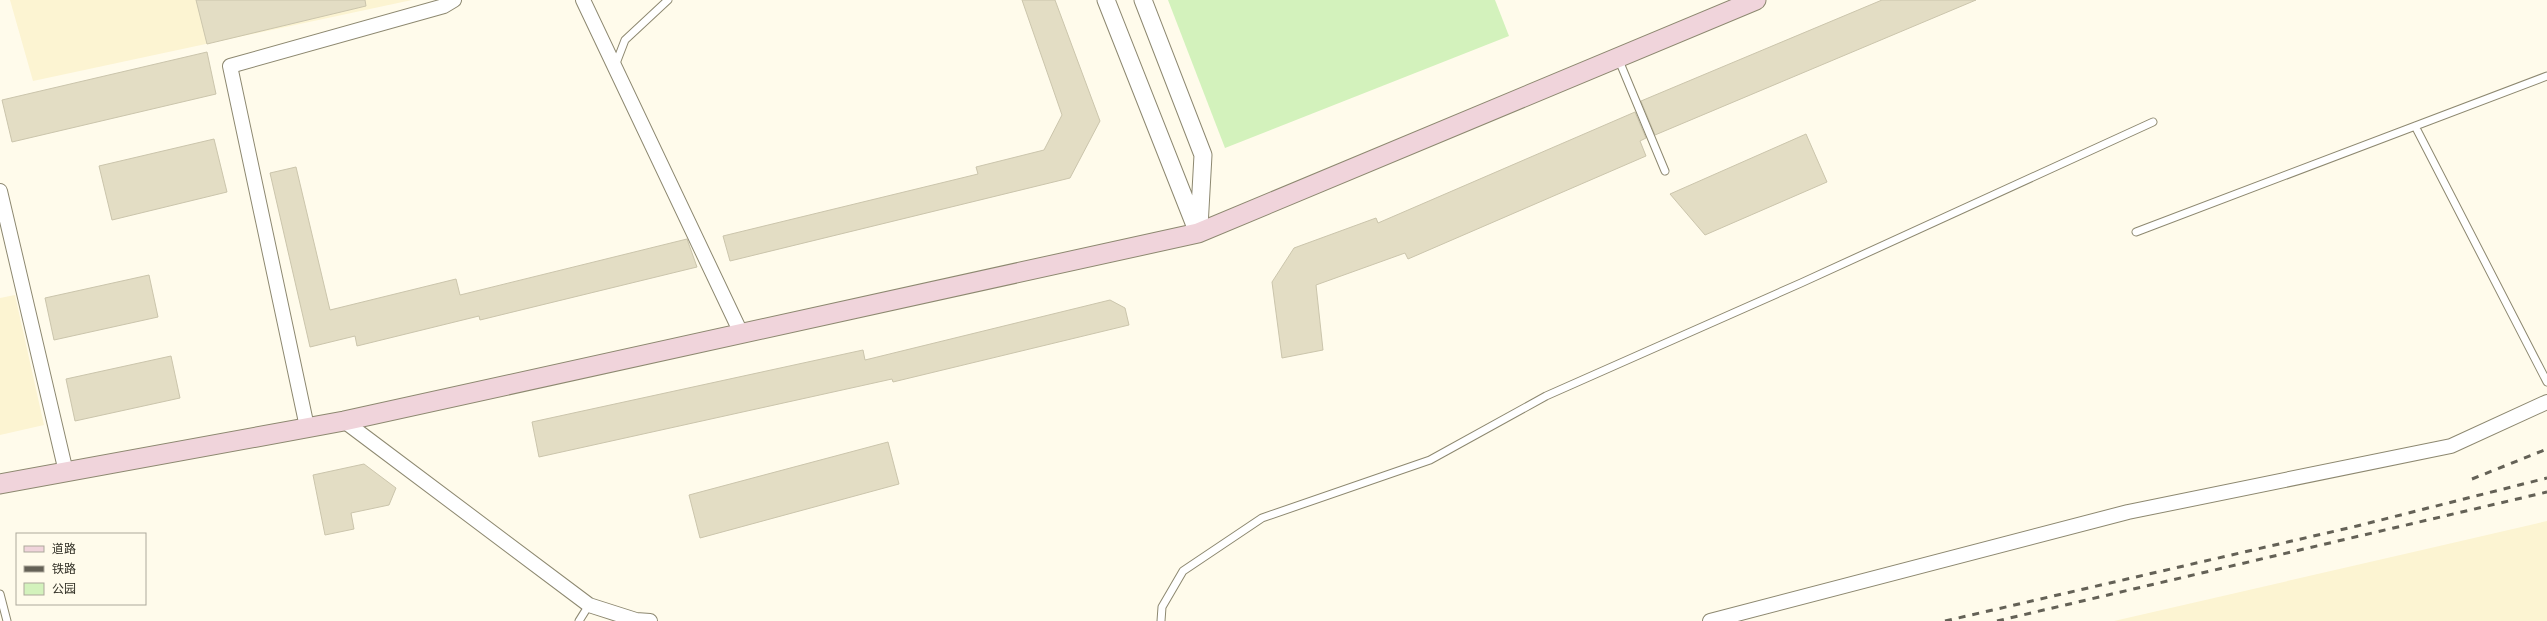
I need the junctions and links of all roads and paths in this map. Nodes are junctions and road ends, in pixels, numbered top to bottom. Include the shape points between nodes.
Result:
1 (454, 0) edge
2 (583, 0) edge
3 (668, 0) edge
4 (1106, 0) edge
5 (1143, 0) edge
6 (1756, 0) edge
7 (1618, 58) junction
8 (615, 66) junction
9 (2547, 76) edge
10 (2153, 122) dead end
11 (2415, 126) junction
12 (1665, 171) dead end
13 (0, 191) edge
14 (2136, 232) dead end
15 (1198, 233) junction
16 (741, 333) junction
17 (2547, 382) edge
18 (2547, 402) edge
19 (344, 420) junction
20 (307, 427) junction
21 (66, 472) junction
22 (0, 484) edge
23 (0, 594) edge
24 (589, 605) junction
25 (7, 621) edge
26 (579, 621) edge
27 (650, 621) edge
28 (1161, 621) edge
29 (1710, 621) edge

1 - 20 street via 444,6 230,66
2 - 8 street
3 - 8 lane via 625,40
4 - 15 street
5 - 15 street via 1203,155
6 - 7 main road
7 - 12 lane
7 - 15 main road
8 - 16 street
9 - 11 lane
10 - 28 lane via 1801,284 1546,396 1430,460 1262,518 1182,571 1162,607
11 - 14 lane
11 - 17 lane
13 - 21 street
15 - 16 main road
16 - 19 main road
18 - 29 street via 2450,446 2128,512
19 - 20 main road
19 - 24 street
20 - 21 main road
21 - 22 main road
23 - 25 lane
24 - 26 lane
24 - 27 street via 636,620

